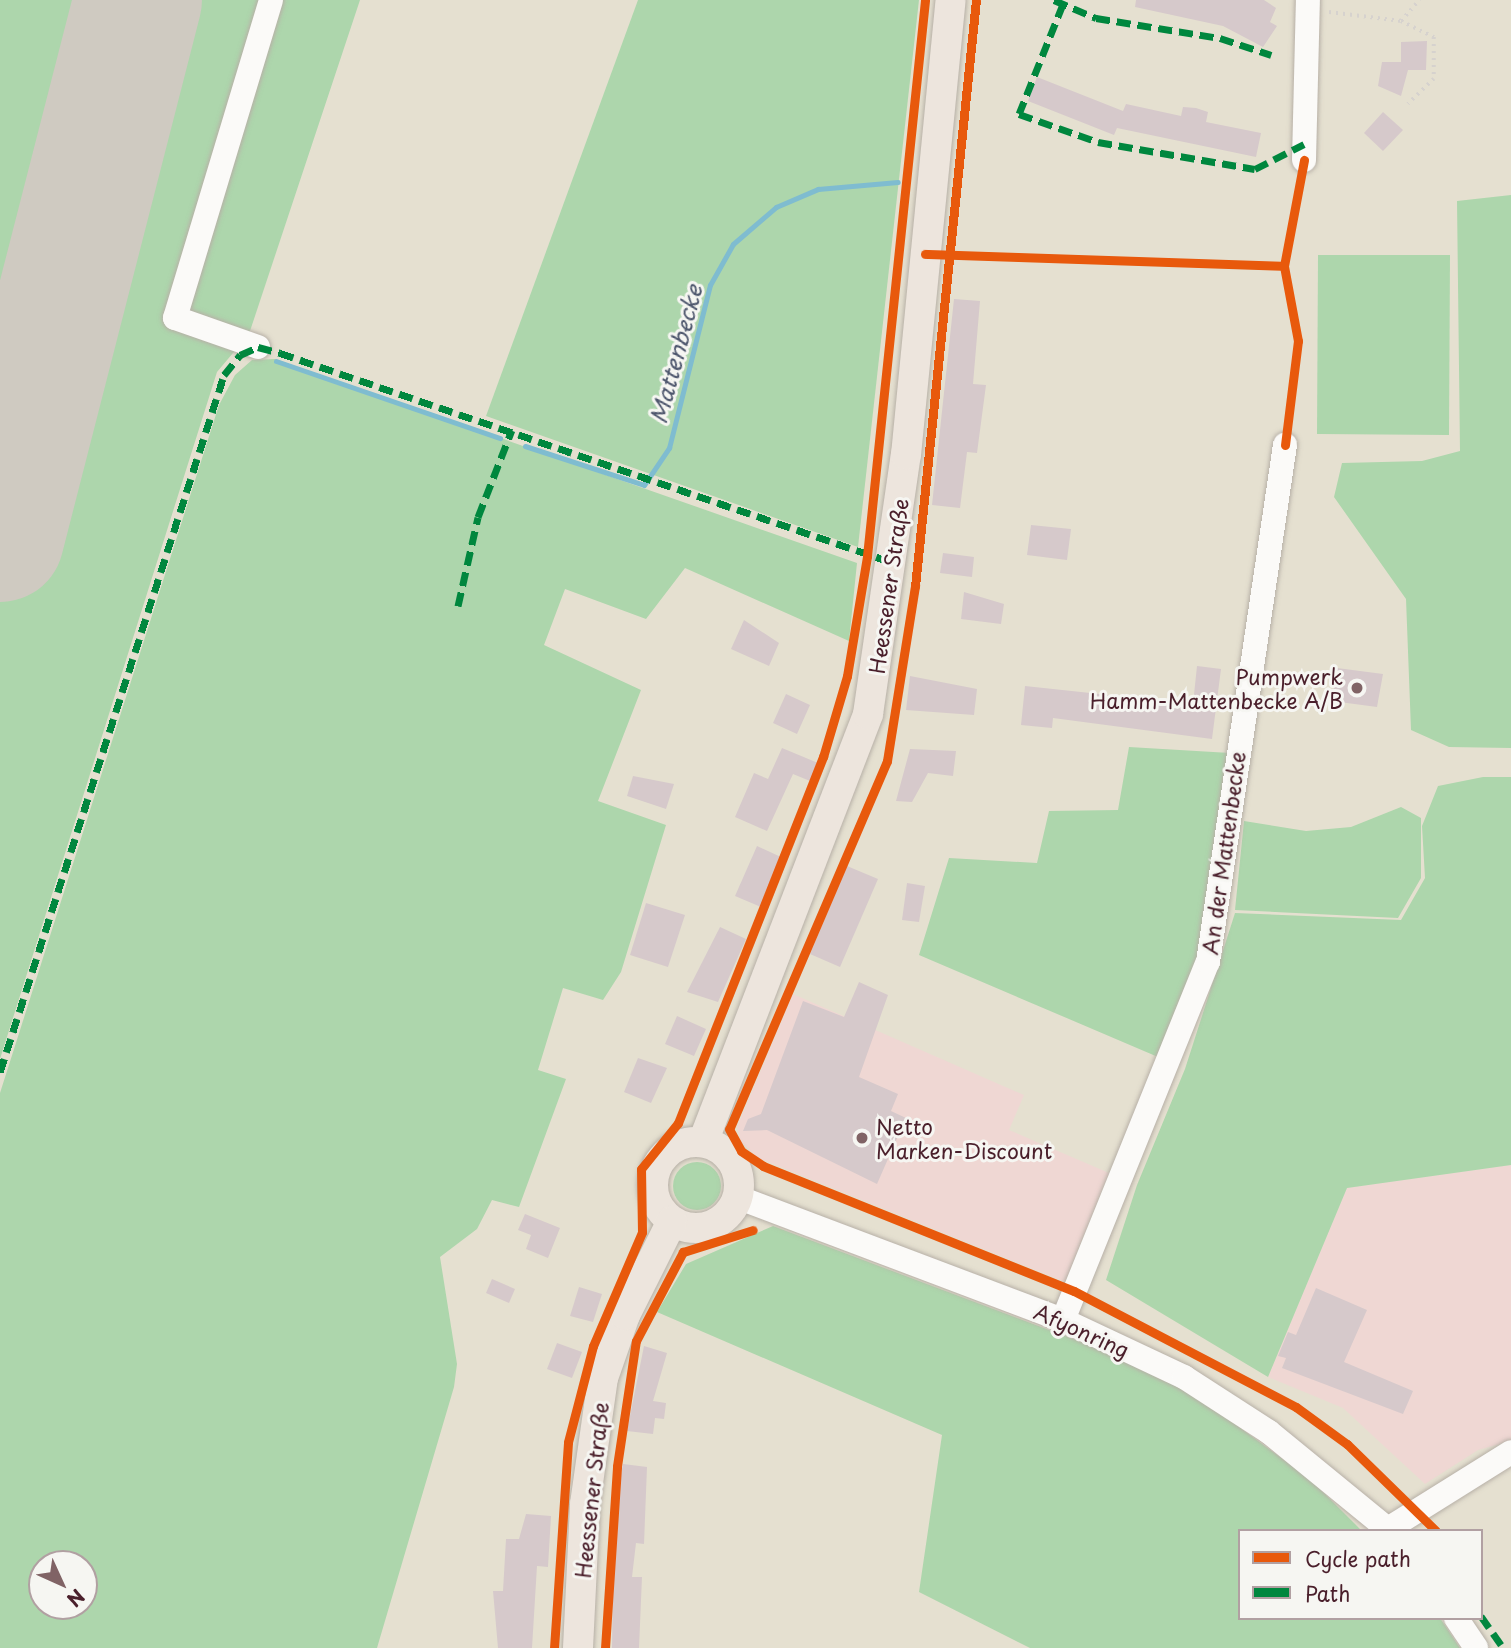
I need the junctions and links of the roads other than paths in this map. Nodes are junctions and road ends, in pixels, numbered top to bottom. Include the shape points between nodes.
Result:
1 (271, 0) edge
2 (951, 0) edge
3 (1308, 5) edge
4 (1304, 160) dead end
5 (258, 348) dead end
6 (1285, 445) dead end
7 (703, 1142) junction
8 (737, 1197) junction
9 (672, 1220) junction
10 (1063, 1320) junction
11 (1511, 1452) edge
12 (1388, 1529) edge
13 (1391, 1529) edge
14 (1458, 1620) edge
15 (578, 1648) edge
16 (1476, 1648) edge

1 - 5 street via 175,318
2 - 7 main road, Heessener Straße via 906,455 869,714
3 - 4 street
6 - 10 street, An der Mattenbecke via 1234,744 1208,962
7 - 8 main road via 736,1168
7 - 9 main road via 674,1147 656,1169 655,1198
8 - 9 main road via 710,1225
8 - 10 street, Afyonring
9 - 15 main road, Heessener Straße via 625,1315 603,1378 585,1504
10 - 12 street, Afyonring via 1184,1377 1269,1432
11 - 13 street
14 - 16 street

